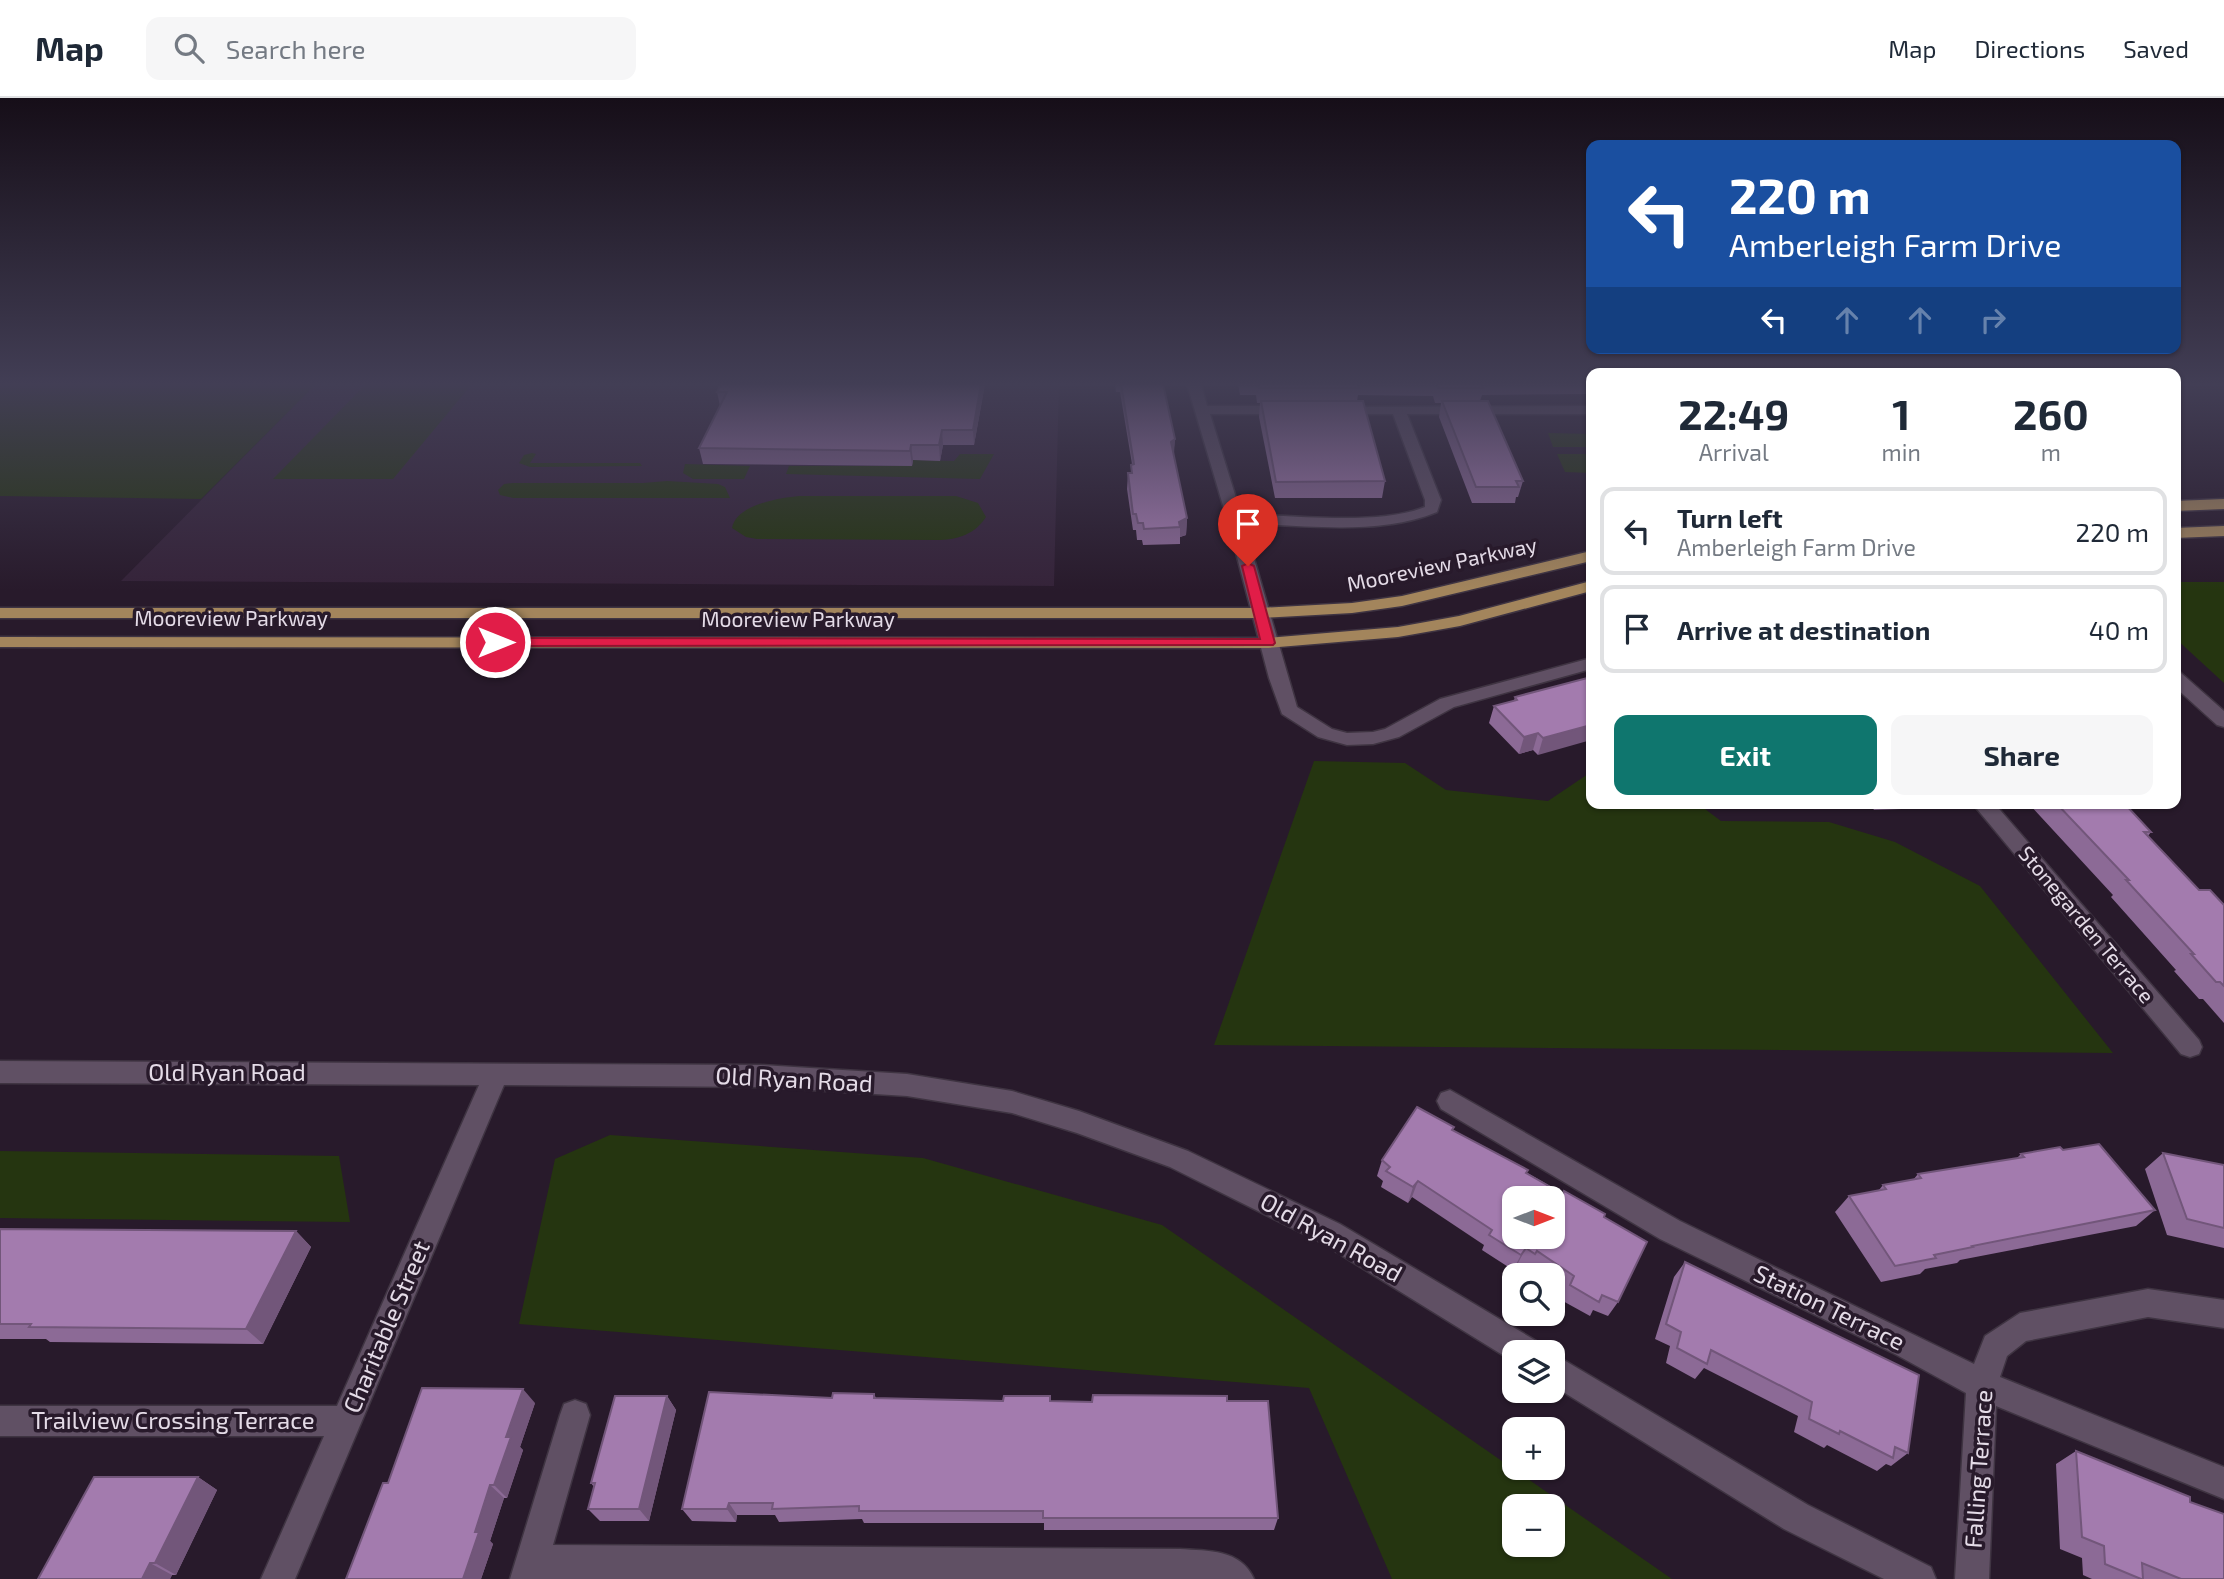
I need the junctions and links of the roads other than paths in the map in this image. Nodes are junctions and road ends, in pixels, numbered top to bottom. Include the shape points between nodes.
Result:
1 (1214, 453) edge
2 (1415, 453) edge
3 (2224, 504) edge
4 (2181, 506) edge
5 (1235, 519) junction
6 (2224, 531) edge
7 (2181, 533) edge
8 (1586, 557) edge
9 (1586, 587) edge
10 (0, 613) edge
11 (1259, 613) junction
12 (0, 642) edge
13 (1268, 643) junction
14 (1586, 664) edge
15 (2181, 682) edge
16 (2224, 721) edge
17 (1987, 809) edge
18 (2190, 1047) dead end
19 (0, 1072) edge
20 (496, 1074) junction
21 (1450, 1101) dead end
22 (2224, 1314) edge
23 (1506, 1340) edge
24 (1565, 1376) edge
25 (1982, 1385) junction
26 (575, 1415) dead end
27 (0, 1421) edge
28 (346, 1421) junction
29 (2224, 1483) edge
30 (529, 1570) edge
31 (278, 1579) edge
32 (1237, 1579) edge
33 (1919, 1579) edge
34 (1972, 1579) edge

1 - 5 street
2 - 5 street via 1433,500 1432,509 1425,514 1398,520
3 - 4 main road
5 - 11 street
6 - 7 main road
8 - 11 main road, Mooreview Parkway via 1402,601
9 - 13 main road, Mooreview Parkway via 1423,628
10 - 11 main road, Mooreview Parkway
11 - 13 street
12 - 13 main road, Mooreview Parkway
13 - 14 street via 1289,710 1325,733 1347,739 1392,733 1447,703
15 - 16 street
17 - 18 street, Stonegarden Terrace
19 - 20 street, Old Ryan Road
20 - 23 street, Old Ryan Road via 761,1076 908,1085 1012,1102 1191,1165 1330,1233
20 - 28 street, Charitable Street
21 - 25 street, Station Terrace via 1670,1230
22 - 25 street, Falling Terrace via 2148,1303 2020,1328 1995,1346
24 - 33 street via 1796,1517
25 - 29 street, Station Terrace
25 - 34 street, Falling Terrace
26 - 30 street
27 - 28 street, Trailview Crossing Terrace
28 - 31 street, Charitable Street
30 - 32 street via 1180,1566 1223,1569

